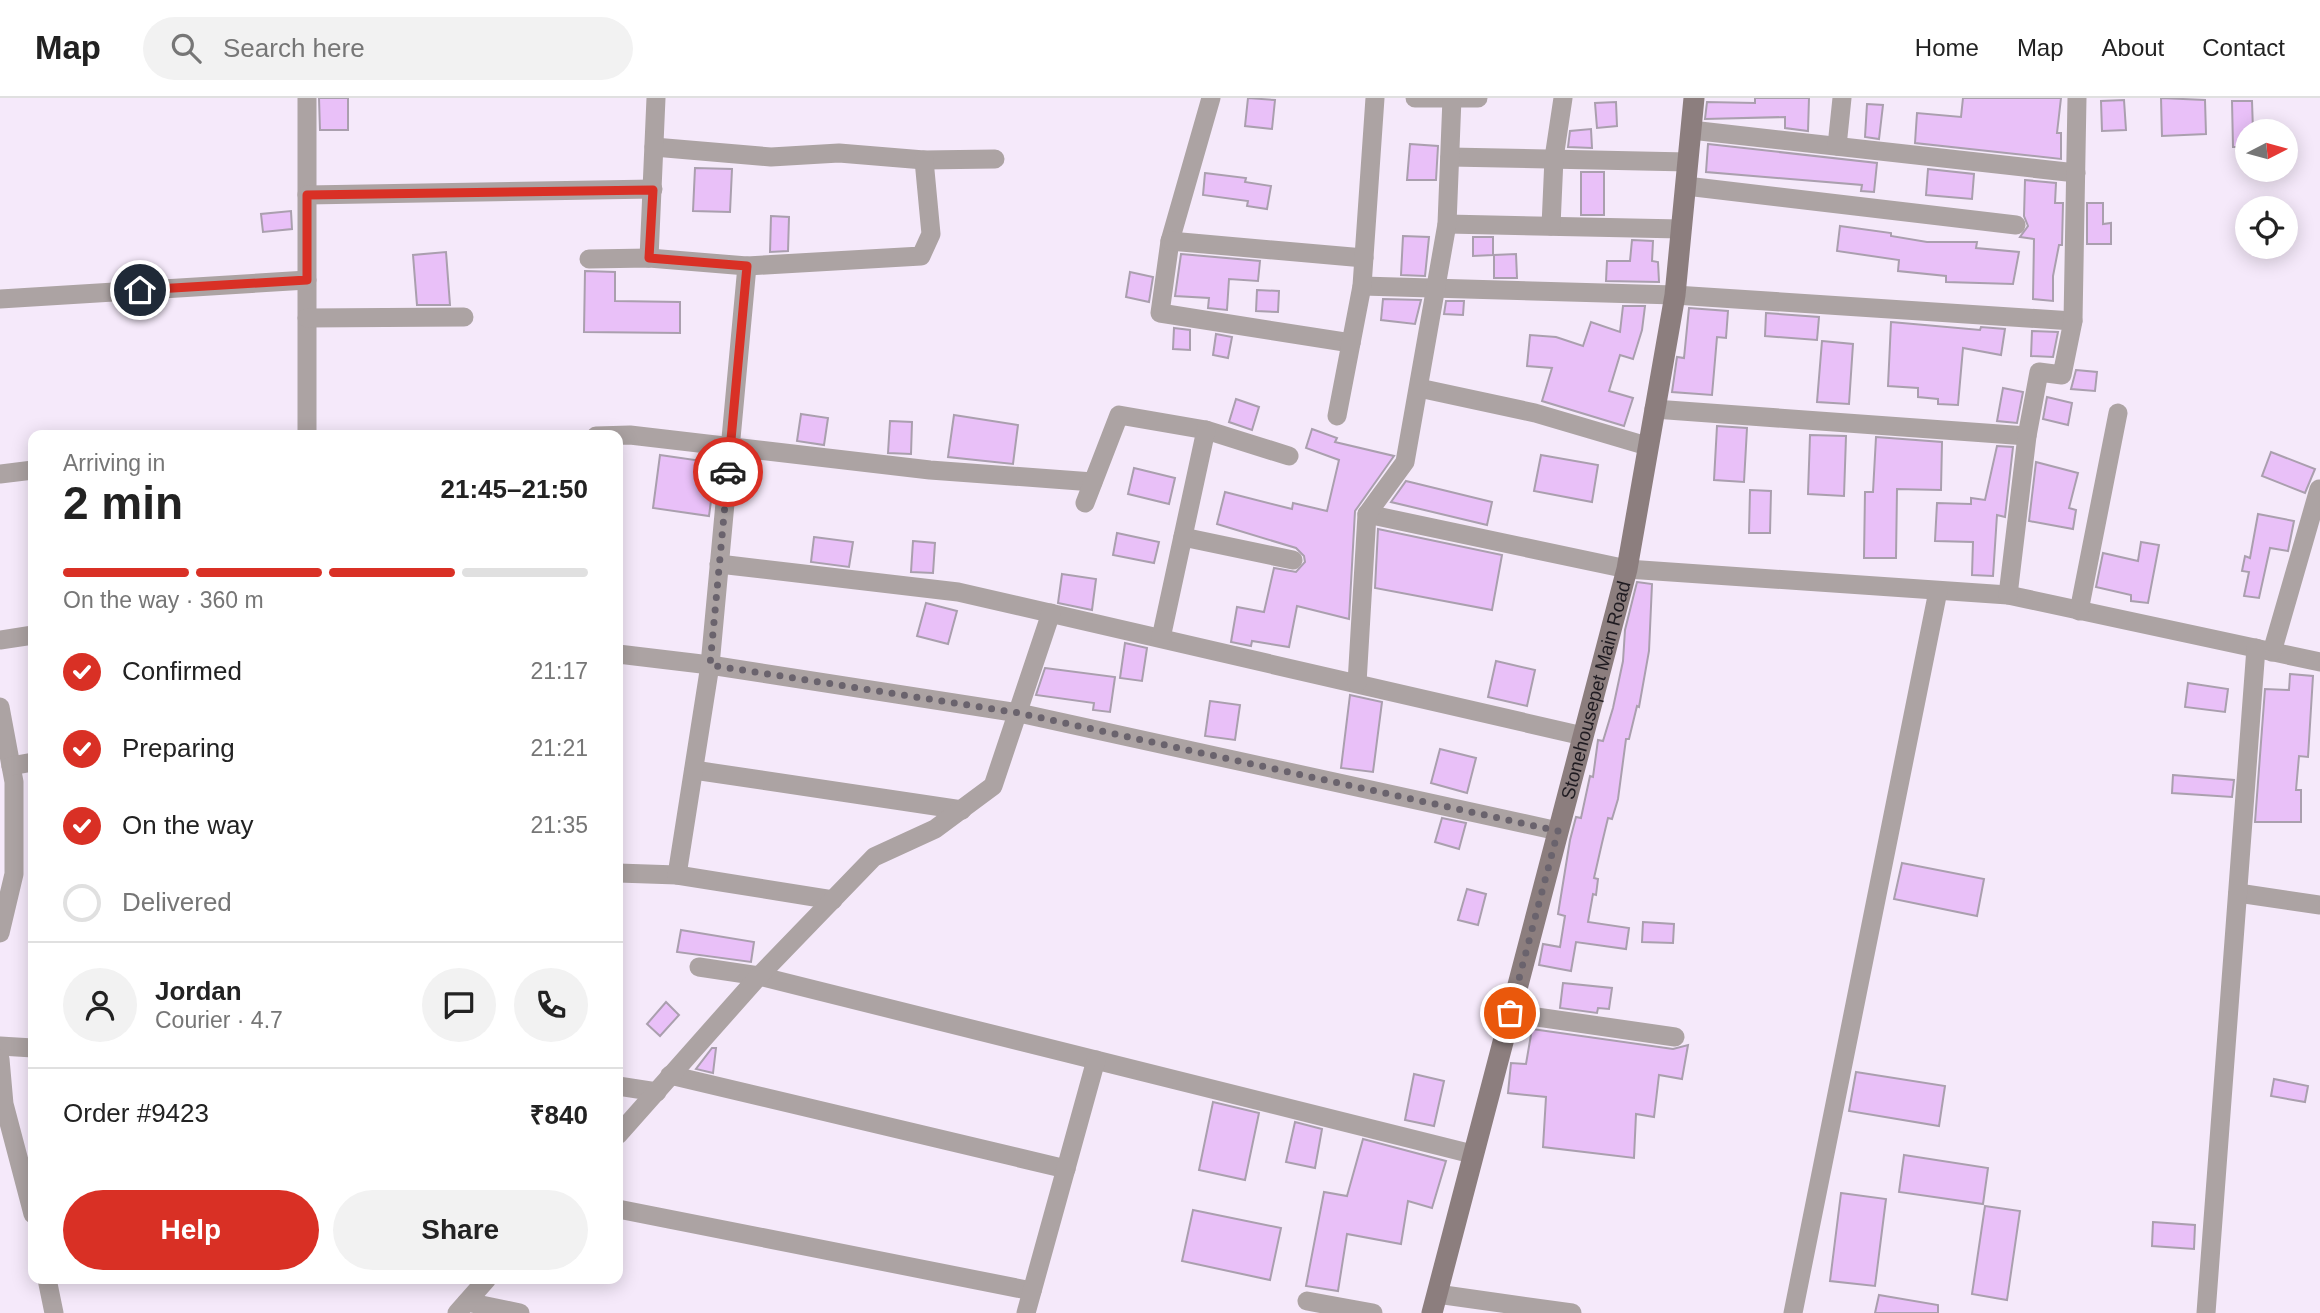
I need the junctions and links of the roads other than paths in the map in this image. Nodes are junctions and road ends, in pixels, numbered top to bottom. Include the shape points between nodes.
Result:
1 (307, 98) edge
2 (656, 98) edge
3 (1212, 98) edge
4 (1375, 98) edge
5 (1415, 98) edge
6 (1478, 98) edge
7 (1563, 98) edge
8 (1694, 98) edge
9 (1842, 98) edge
10 (2077, 98) edge
11 (1452, 99) edge
12 (1691, 130) junction
13 (1837, 146) junction
14 (654, 148) junction
15 (1450, 157) junction
16 (1554, 158) junction
17 (995, 159) dead end
18 (924, 160) junction
19 (1688, 162) junction
20 (2076, 173) junction
21 (1686, 186) junction
22 (653, 190) junction
23 (307, 195) junction
24 (1447, 224) junction
25 (2016, 225) dead end
26 (1552, 226) junction
27 (1681, 229) junction
28 (1170, 241) junction
29 (649, 258) junction
30 (1364, 258) junction
31 (589, 259) dead end
32 (747, 266) junction
33 (307, 280) junction
34 (1362, 286) junction
35 (1437, 288) junction
36 (1675, 295) junction
37 (0, 299) edge
38 (464, 317) dead end
39 (307, 318) junction
40 (2073, 321) junction
41 (1351, 343) junction
42 (1419, 388) junction
43 (1654, 409) junction
44 (2118, 413) dead end
45 (1337, 415) dead end
46 (307, 430) edge
47 (1206, 430) junction
48 (623, 435) edge
49 (2027, 436) junction
50 (1647, 446) junction
51 (730, 447) junction
52 (1289, 456) dead end
53 (28, 471) edge
54 (0, 474) edge
55 (1093, 482) junction
56 (2319, 489) edge
57 (1085, 503) dead end
58 (1367, 514) junction
59 (1182, 537) junction
60 (1293, 560) dead end
61 (719, 564) junction
62 (1627, 569) junction
63 (1938, 591) junction
64 (2008, 595) junction
65 (2080, 611) junction
66 (1051, 613) junction
67 (28, 636) edge
68 (1161, 638) junction
69 (0, 640) edge
70 (2264, 650) junction
71 (623, 655) edge
72 (2320, 662) edge
73 (710, 665) junction
74 (1357, 683) junction
75 (0, 707) edge
76 (1019, 713) junction
77 (1583, 736) junction
78 (28, 763) edge
79 (11, 766) junction
80 (694, 770) junction
81 (962, 810) junction
82 (1558, 831) junction
83 (623, 873) edge
84 (677, 875) junction
85 (2238, 893) junction
86 (833, 900) junction
87 (2320, 905) edge
88 (0, 933) edge
89 (699, 967) dead end
90 (759, 976) junction
91 (1510, 1013) junction
92 (1675, 1037) dead end
93 (0, 1046) edge
94 (28, 1048) edge
95 (0, 1059) edge
96 (1096, 1060) junction
97 (670, 1075) junction
98 (623, 1087) edge
99 (657, 1092) junction
100 (623, 1129) edge
101 (1472, 1154) junction
102 (1066, 1169) junction
103 (28, 1194) edge
104 (623, 1210) edge
105 (48, 1284) edge
106 (483, 1284) edge
107 (1032, 1291) junction
108 (1307, 1301) dead end
109 (1435, 1303) edge
110 (462, 1307) edge
111 (54, 1313) edge
112 (520, 1313) edge
113 (1026, 1313) edge
114 (1373, 1313) edge
115 (1572, 1313) edge
116 (1793, 1313) edge
117 (2206, 1313) edge

1 - 23 street
2 - 14 street
3 - 28 street
4 - 30 street
5 - 11 street
6 - 11 street
7 - 16 street
8 - 12 main road, Stonehousepet Main Road
9 - 13 street
10 - 20 street
11 - 15 street
12 - 13 street
12 - 19 main road, Stonehousepet Main Road
13 - 20 street
14 - 18 street via 771,157 839,153
14 - 22 street
15 - 16 street
15 - 24 street
16 - 19 street
16 - 26 street
17 - 18 street
18 - 32 street via 931,234 921,256
19 - 21 main road, Stonehousepet Main Road
20 - 40 street
21 - 25 street
21 - 27 main road, Stonehousepet Main Road
22 - 23 street
22 - 29 street
23 - 33 street
24 - 26 street
24 - 35 street
26 - 27 street
27 - 36 main road, Stonehousepet Main Road
28 - 30 street
28 - 41 street via 1160,313
29 - 31 street
29 - 32 street
30 - 34 street
32 - 51 street
33 - 37 street
33 - 39 street
34 - 35 street
34 - 41 street
35 - 36 street
35 - 42 street
36 - 40 street
36 - 43 main road, Stonehousepet Main Road
38 - 39 street
39 - 46 street
40 - 49 street via 2062,374 2039,372
41 - 45 street
42 - 50 street via 1535,413
42 - 58 street via 1405,462
43 - 49 street
43 - 50 main road, Stonehousepet Main Road
44 - 65 street
47 - 52 street
47 - 55 street via 1119,415
47 - 59 street
48 - 51 street
49 - 64 street
50 - 62 main road, Stonehousepet Main Road
51 - 55 street via 930,470
51 - 61 street
53 - 54 street
55 - 57 street
56 - 70 street
58 - 62 street
58 - 74 street
59 - 60 street
59 - 68 street
61 - 66 street via 958,592
61 - 73 street
62 - 63 street
62 - 77 main road, Stonehousepet Main Road
63 - 64 street
63 - 116 street
64 - 65 street
65 - 70 street
66 - 68 street
66 - 76 street
67 - 69 street
68 - 74 street
70 - 72 street
70 - 85 street
71 - 73 street
73 - 76 street
73 - 80 street
74 - 77 street
75 - 79 street
76 - 81 street via 993,786
76 - 82 street
77 - 82 main road, Stonehousepet Main Road
78 - 79 street
79 - 88 street via 14,874
80 - 81 street
80 - 84 street
81 - 86 street via 935,829 874,857
82 - 91 main road, Stonehousepet Main Road
83 - 84 street
84 - 86 street
85 - 87 street
85 - 117 street
86 - 90 street
89 - 90 street
90 - 96 street
90 - 97 street
91 - 92 street
91 - 101 main road, Stonehousepet Main Road
93 - 94 street
95 - 103 street via 5,1104
96 - 101 street
96 - 102 street
97 - 99 street
97 - 102 street
98 - 99 street
99 - 100 street
101 - 109 main road, Stonehousepet Main Road
102 - 107 street
104 - 107 street
105 - 111 street
106 - 110 street
107 - 113 street
108 - 114 street
109 - 115 street
110 - 112 street

